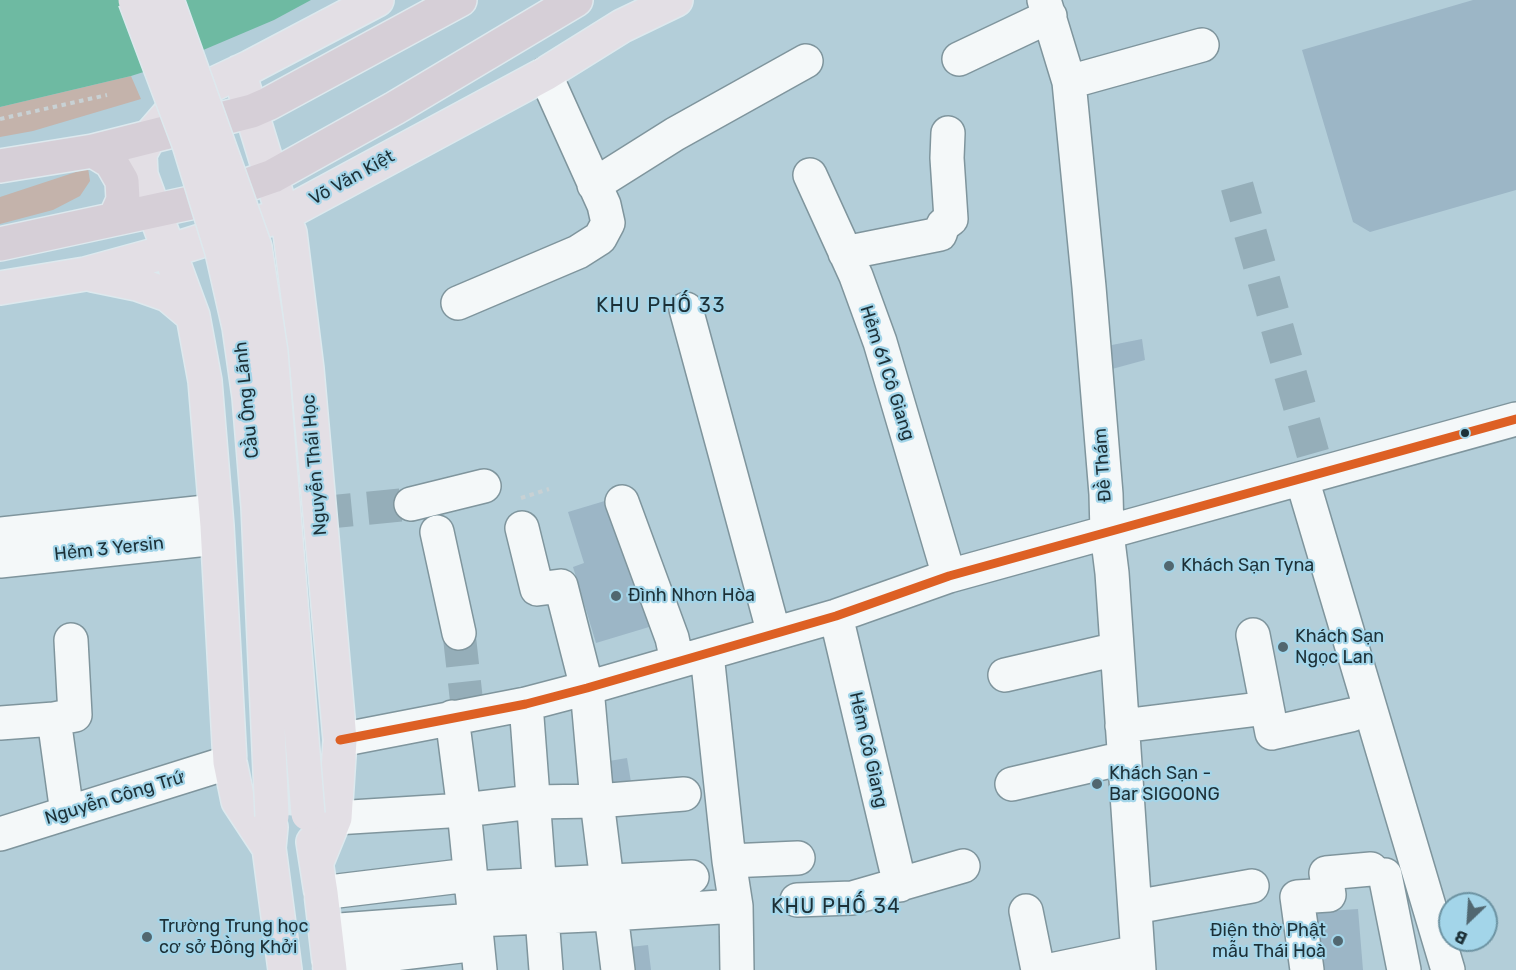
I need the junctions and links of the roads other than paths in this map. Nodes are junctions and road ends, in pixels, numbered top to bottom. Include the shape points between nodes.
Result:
1 (135, 0) edge
2 (167, 0) edge
3 (377, 0) edge
4 (460, 0) edge
5 (576, 0) edge
6 (676, 0) edge
7 (1047, 8) edge
8 (1202, 45) dead end
9 (959, 59) dead end
10 (806, 61) dead end
11 (239, 72) junction
12 (545, 74) junction
13 (1069, 82) junction
14 (252, 111) junction
15 (948, 133) dead end
16 (149, 137) junction
17 (93, 151) junction
18 (0, 166) edge
19 (810, 175) dead end
20 (273, 176) junction
21 (594, 185) junction
22 (336, 186) junction
23 (153, 211) junction
24 (283, 215) junction
25 (116, 218) junction
26 (0, 244) edge
27 (169, 251) junction
28 (845, 253) junction
29 (294, 263) junction
30 (85, 274) junction
31 (0, 288) edge
32 (458, 303) dead end
33 (686, 309) dead end
34 (193, 316) junction
35 (307, 369) junction
36 (205, 381) junction
37 (1516, 420) edge
38 (1302, 479) junction
39 (484, 486) dead end
40 (622, 502) dead end
41 (411, 504) tunnel mouth
42 (517, 515) road end
43 (216, 524) junction
44 (437, 532) dead end
45 (1107, 533) junction
46 (0, 534) edge
47 (0, 561) edge
48 (949, 576) junction
49 (836, 616) junction
50 (459, 633) tunnel mouth
51 (774, 634) junction
52 (1253, 635) dead end
53 (71, 640) dead end
54 (1118, 649) junction
55 (692, 658) junction
56 (1005, 675) dead end
57 (587, 687) junction
58 (526, 704) junction
59 (1267, 708) junction
60 (1351, 715) dead end
61 (452, 717) junction
62 (54, 719) junction
63 (0, 723) edge
64 (1122, 726) junction
65 (340, 740) junction
66 (1124, 758) junction
67 (230, 762) junction
68 (1012, 784) dead end
69 (684, 794) dead end
70 (597, 801) junction
71 (532, 802) junction
72 (464, 810) junction
73 (67, 813) junction
74 (321, 816) junction
75 (0, 834) edge
76 (269, 848) junction
77 (798, 858) dead end
78 (729, 861) junction
79 (963, 866) dead end
80 (319, 877) junction
81 (692, 877) dead end
82 (470, 882) junction
83 (607, 882) junction
84 (539, 884) junction
85 (900, 885) junction
86 (1252, 886) dead end
87 (797, 900) dead end
88 (735, 906) junction
89 (1135, 907) junction
90 (1026, 911) dead end
91 (611, 914) junction
92 (542, 916) junction
93 (477, 945) edge
94 (328, 954) edge
95 (1138, 961) edge
96 (743, 969) edge
97 (285, 970) edge
98 (546, 970) edge
99 (618, 970) edge
100 (1038, 970) edge
101 (1051, 970) edge
102 (1308, 970) edge
103 (1404, 970) edge
104 (1448, 970) edge

1 - 76 main road, Cầu Ông Lãnh, bridge via 189,144 222,252 239,327 258,507 272,816
2 - 74 main road, Cầu Ông Lãnh, bridge via 255,247 271,352
3 - 11 main road
4 - 14 highway
5 - 20 highway
6 - 12 main road, Võ Văn Kiệt via 622,26
7 - 9 street
7 - 13 street, Ðề Thám
8 - 13 street
10 - 21 street via 675,134
11 - 14 main road, Nguyễn Thái Học
11 - 16 main road via 183,99
12 - 21 street
12 - 22 main road, Võ Văn Kiệt
13 - 45 street, Ðề Thám
14 - 16 highway
14 - 20 main road, Nguyễn Thái Học
15 - 28 street via 951,219 940,234
16 - 17 highway
16 - 23 main road via 140,154 140,165
17 - 18 highway
17 - 25 highway via 111,162 122,181 123,200
19 - 28 street, Hẻm 61 Cô Giang
20 - 23 highway via 204,200
20 - 24 main road, Nguyễn Thái Học
21 - 32 street via 608,223 600,238 578,252
22 - 24 main road, Võ Văn Kiệt
22 - 29 main road via 318,206
23 - 25 highway
23 - 27 main road
24 - 27 main road, Võ Văn Kiệt
24 - 29 main road, Nguyễn Thái Học
25 - 26 highway
27 - 30 main road, Võ Văn Kiệt
27 - 34 main road
28 - 48 street, Hẻm 61 Cô Giang via 880,342
29 - 35 main road, Nguyễn Thái Học
30 - 31 main road, Võ Văn Kiệt
30 - 34 main road via 137,284 168,295
33 - 51 street
34 - 36 main road
35 - 36 main road
35 - 65 main road, Nguyễn Thái Học
36 - 43 main road
37 - 38 street
38 - 45 street
38 - 104 street
39 - 41 street
40 - 55 street via 672,638
42 - 57 street via 537,589 561,586
43 - 46 street
43 - 47 street, Hẻm 3 Yersin
43 - 67 main road
44 - 50 street
45 - 48 street
45 - 54 street, Ðề Thám
48 - 49 street
49 - 51 street
49 - 85 street, Hẻm Cô Giang
51 - 55 street
52 - 59 street
53 - 62 street via 75,715
54 - 56 street
54 - 64 street, Ðề Thám
55 - 57 street
55 - 78 street
57 - 58 street
57 - 70 street
58 - 61 street
58 - 71 street
59 - 60 street via 1272,733
59 - 64 street
61 - 65 street
61 - 72 street
62 - 63 street
62 - 73 street
64 - 66 street, Ðề Thám
65 - 74 main road, Nguyễn Thái Học
66 - 68 street
66 - 89 street, Ðề Thám
67 - 73 street, Nguyễn Công Trứ
67 - 76 main road via 238,801
69 - 70 street
70 - 71 street
70 - 83 street
71 - 72 street
71 - 84 street
72 - 74 street
72 - 82 street
73 - 75 street, Nguyễn Công Trứ
74 - 80 main road, Nguyễn Thái Học
76 - 97 main road
77 - 78 street
78 - 88 street
79 - 85 street
80 - 82 street
80 - 94 main road, Nguyễn Thái Học
81 - 83 street
82 - 84 street
82 - 93 street
83 - 84 street
83 - 91 street
84 - 92 street
85 - 87 street via 852,898
86 - 89 street
88 - 91 street
88 - 96 street
89 - 95 street, Ðề Thám
90 - 100 street
91 - 92 street
91 - 99 street
92 - 93 street
92 - 98 street
93 - 94 street
95 - 101 street
102 - 103 street via 1297,897 1329,895 1326,873 1378,872

